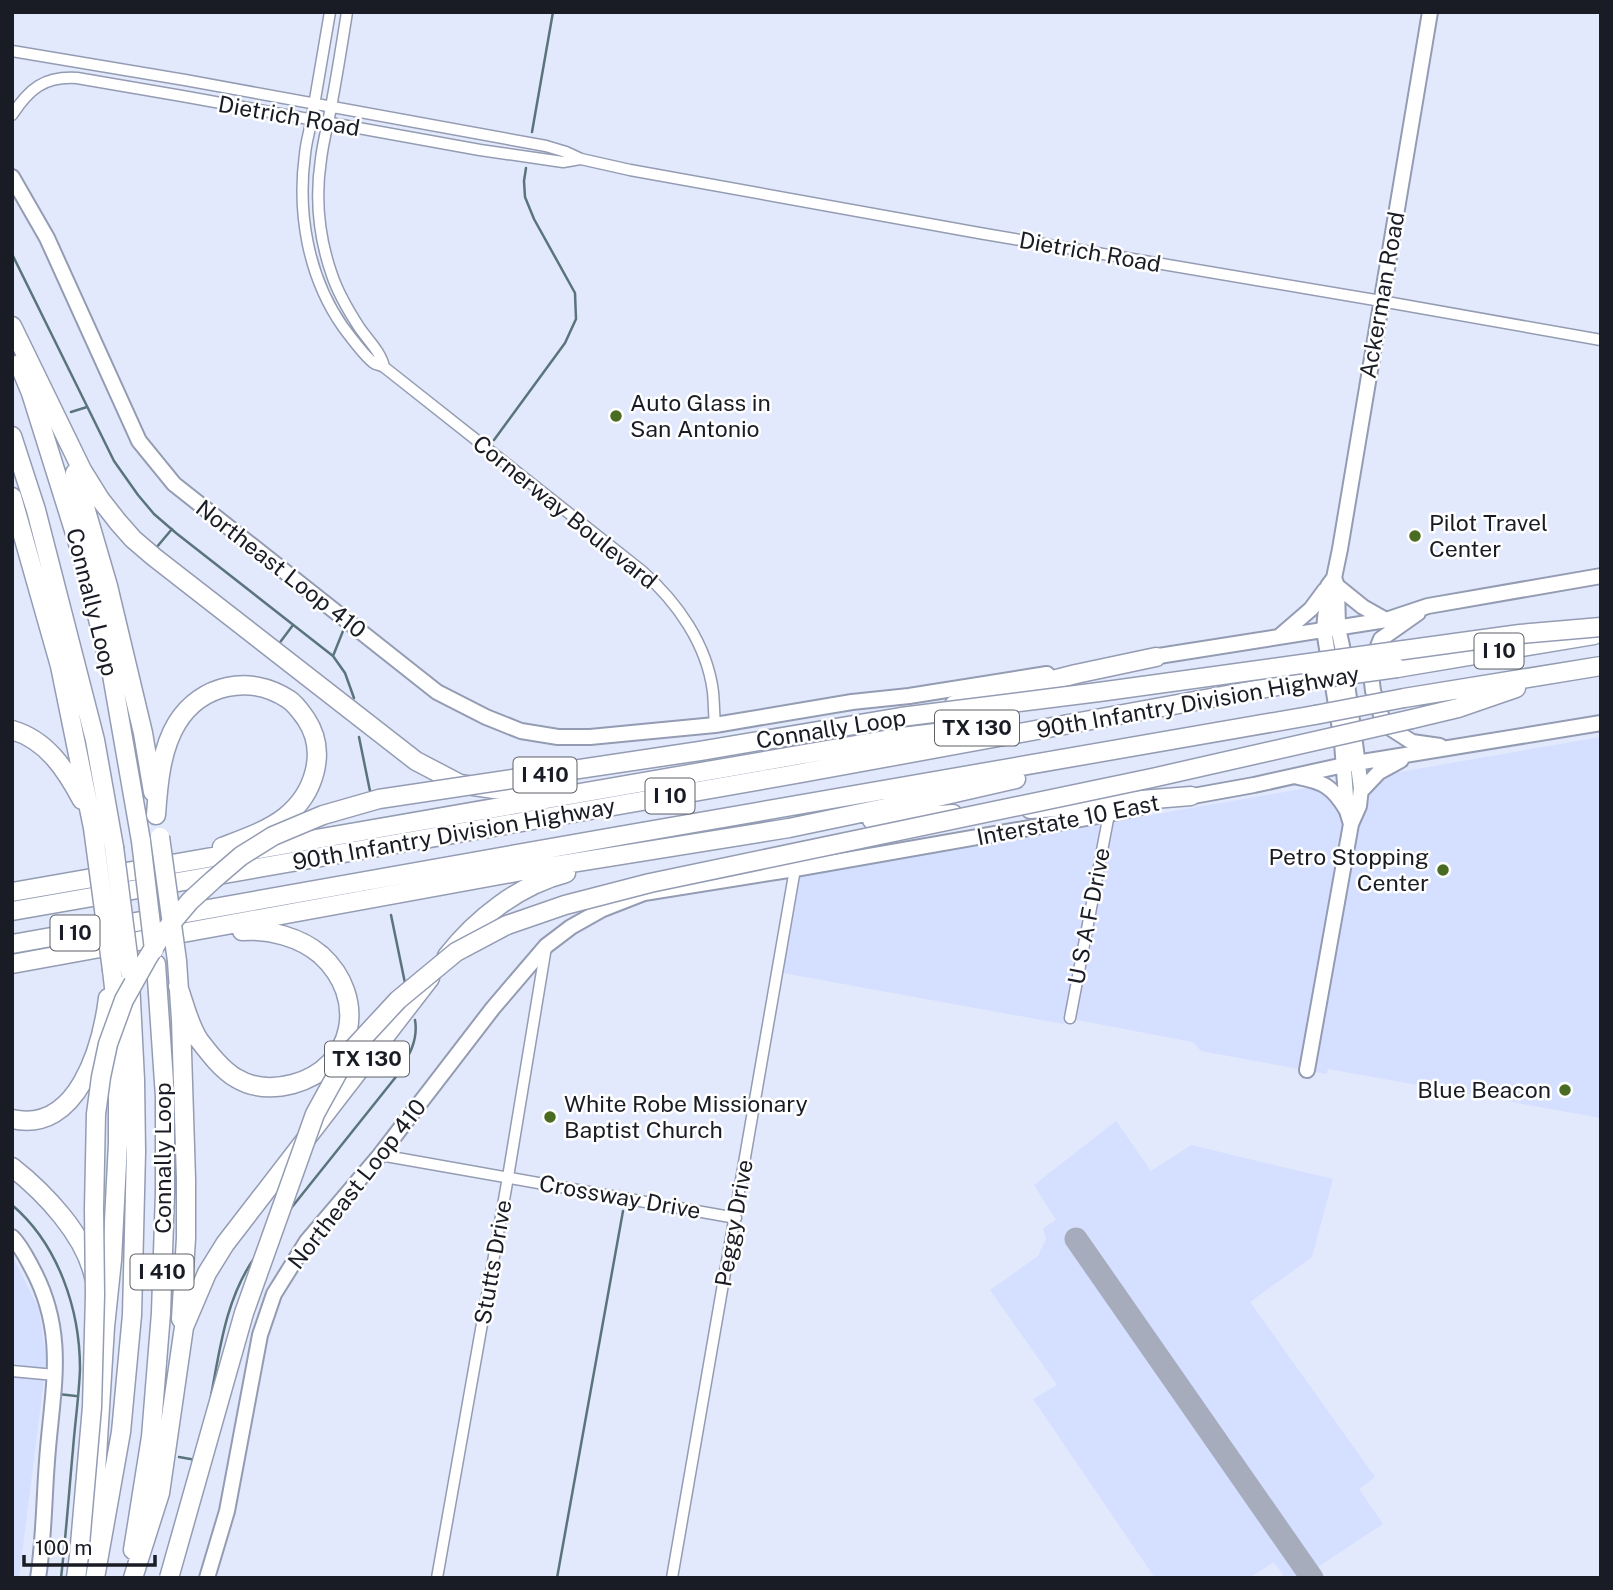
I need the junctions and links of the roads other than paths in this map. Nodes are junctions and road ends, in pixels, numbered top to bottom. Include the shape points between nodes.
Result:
1 (330, 12) edge
2 (347, 12) edge
3 (1430, 12) edge
4 (12, 51) edge
5 (63, 60) junction
6 (61, 77) junction
7 (314, 104) junction
8 (331, 107) junction
9 (12, 115) edge
10 (312, 120) junction
11 (328, 123) junction
12 (581, 159) junction
13 (12, 177) edge
14 (1381, 301) junction
15 (12, 326) edge
16 (1601, 340) edge
17 (12, 347) edge
18 (384, 367) junction
19 (55, 413) junction
20 (12, 436) edge
21 (12, 497) edge
22 (1601, 576) edge
23 (1333, 583) junction
24 (1428, 606) junction
25 (1386, 620) junction
26 (1601, 627) edge
27 (1331, 629) junction
28 (1601, 633) edge
29 (1279, 637) junction
30 (1156, 657) junction
31 (1601, 666) edge
32 (1562, 672) junction
33 (1206, 699) junction
34 (1601, 723) edge
35 (715, 725) junction
36 (12, 730) edge
37 (1197, 737) junction
38 (1452, 748) junction
39 (1415, 754) junction
40 (1359, 762) junction
41 (749, 763) junction
42 (1344, 765) junction
43 (1293, 776) junction
44 (1361, 791) junction
45 (566, 795) junction
46 (1191, 796) junction
47 (1109, 814) junction
48 (156, 816) junction
49 (1349, 818) junction
50 (93, 828) junction
51 (789, 828) junction
52 (656, 850) junction
53 (189, 861) junction
54 (796, 869) junction
55 (78, 880) junction
56 (12, 881) edge
57 (12, 892) edge
58 (12, 911) edge
59 (189, 932) junction
60 (12, 944) edge
61 (546, 946) junction
62 (13, 964) edge
63 (112, 970) junction
64 (178, 986) junction
65 (1070, 1018) dead end
66 (1307, 1070) dead end
67 (12, 1119) edge
68 (380, 1155) junction
69 (12, 1167) edge
70 (508, 1177) junction
71 (736, 1218) junction
72 (12, 1237) edge
73 (105, 1327) junction
74 (12, 1371) edge
75 (178, 1371) junction
76 (55, 1375) junction
77 (38, 1578) edge
78 (76, 1578) edge
79 (84, 1578) edge
80 (95, 1578) edge
81 (130, 1578) edge
82 (169, 1578) edge
83 (207, 1578) edge
84 (438, 1578) edge
85 (672, 1578) edge

1 - 7 street, Cornerway Boulevard
2 - 8 street, Cornerway Boulevard
3 - 14 main road, Ackerman Road
4 - 5 street, Dietrich Road
5 - 6 street
5 - 7 street, Dietrich Road
6 - 9 street via 38,87
6 - 10 street, Dietrich Road
7 - 8 street, Dietrich Road
7 - 10 street, Cornerway Boulevard
8 - 11 street, Cornerway Boulevard
8 - 12 street, Dietrich Road via 546,146
10 - 11 street, Dietrich Road
10 - 18 street, Cornerway Boulevard via 303,194 312,263 337,319 374,363
11 - 12 street, Dietrich Road via 563,162
11 - 18 street, Cornerway Boulevard via 318,202 326,259 344,303
12 - 14 street, Dietrich Road
13 - 35 main road, Northeast Loop 410 via 47,238 139,441 174,484 438,692 521,731 558,737
14 - 16 street, Dietrich Road
14 - 23 main road, Ackerman Road
15 - 19 highway
17 - 81 highway, Connally Loop / I 410, bridge via 83,559 112,675 141,841 156,964 165,1097 161,1313 151,1437
18 - 35 street, Cornerway Boulevard via 668,596 686,620 703,657 713,691
19 - 45 highway via 82,470 133,539 416,761 460,784 537,796
19 - 48 highway via 108,586 143,733
20 - 80 highway, Connally Loop / I 410, bridge via 36,510 95,740 130,971 136,1152 132,1315 121,1432
21 - 50 highway via 60,666
22 - 24 main road
23 - 25 main road
23 - 27 main road, Ackerman Road
23 - 29 main road
24 - 25 main road
24 - 38 main road via 1381,639 1370,667 1373,691 1384,724 1412,741
25 - 27 main road
26 - 78 highway, Connally Loop / I 410, bridge via 901,717 379,799 323,814 272,836 241,856 190,901 163,933 124,1000 108,1044 96,1114 92,1407
27 - 29 main road
27 - 40 main road, Ackerman Road
27 - 42 main road, Ackerman Road
28 - 33 highway, 90th Infantry Division Highway / I 10, bridge
29 - 30 main road
30 - 35 main road
30 - 41 highway via 985,696 803,744
31 - 32 highway, 90th Infantry Division Highway / I 10
32 - 37 highway, 90th Infantry Division Highway / I 10, bridge
32 - 82 highway, bridge via 1412,719 650,883 507,925 456,952 398,1000 348,1054 314,1114 244,1313
33 - 41 highway, TX 130 via 902,737
33 - 58 highway, 90th Infantry Division Highway / I 10
34 - 38 main road, Interstate 10 East
36 - 50 highway via 44,746 62,766
37 - 51 highway, TX 130
37 - 60 highway, 90th Infantry Division Highway / I 10
38 - 39 main road, Interstate 10 East
39 - 40 main road, Interstate 10 East
39 - 44 main road via 1378,772
40 - 42 main road, Interstate 10 East
40 - 44 main road, Ackerman Road
41 - 45 highway, TX 130
42 - 43 main road, Interstate 10 East
42 - 49 main road, Ackerman Road
43 - 46 main road, Interstate 10 East
43 - 49 main road via 1330,788
44 - 49 main road, Ackerman Road via 1359,806
45 - 53 highway, TX 130
46 - 47 main road, Interstate 10 East
46 - 51 highway
47 - 54 main road, Interstate 10 East
47 - 65 street, U S A F Drive
48 - 53 highway via 160,774 176,725 205,694 226,687 258,687 289,699 300,710 318,751 311,785 301,801 284,818 251,836
48 - 64 highway, bridge
49 - 66 main road, Ackerman Road
50 - 63 highway, bridge
51 - 52 highway, TX 130
52 - 59 highway
52 - 75 highway, TX 130 via 548,878 494,908 456,945 225,1244 194,1299 184,1327
53 - 55 highway, TX 130
54 - 61 main road, Interstate 10 East via 644,893 603,909
54 - 71 street, Peggy Drive
55 - 56 highway, TX 130
55 - 57 highway
59 - 62 highway
59 - 64 highway via 254,930 306,945 327,961 343,983 349,1004 347,1031 336,1056 316,1075 280,1088 265,1088 225,1070 198,1039
61 - 68 main road, Northeast Loop 410
61 - 70 street, Stutts Drive
63 - 67 highway via 106,1019 80,1089 52,1114 37,1120
63 - 73 highway via 118,1022 118,1143
64 - 75 highway via 186,1238
68 - 70 street, Crossway Drive
68 - 83 main road, Northeast Loop 410 via 307,1241 274,1294 260,1335 227,1511
69 - 73 highway via 64,1216 78,1240 92,1267
70 - 71 street, Crossway Drive
70 - 84 street, Stutts Drive
71 - 85 street, Peggy Drive
72 - 76 main road via 43,1289 55,1341
73 - 79 highway
74 - 76 street
75 - 81 highway, TX 130 via 160,1493
76 - 77 main road

